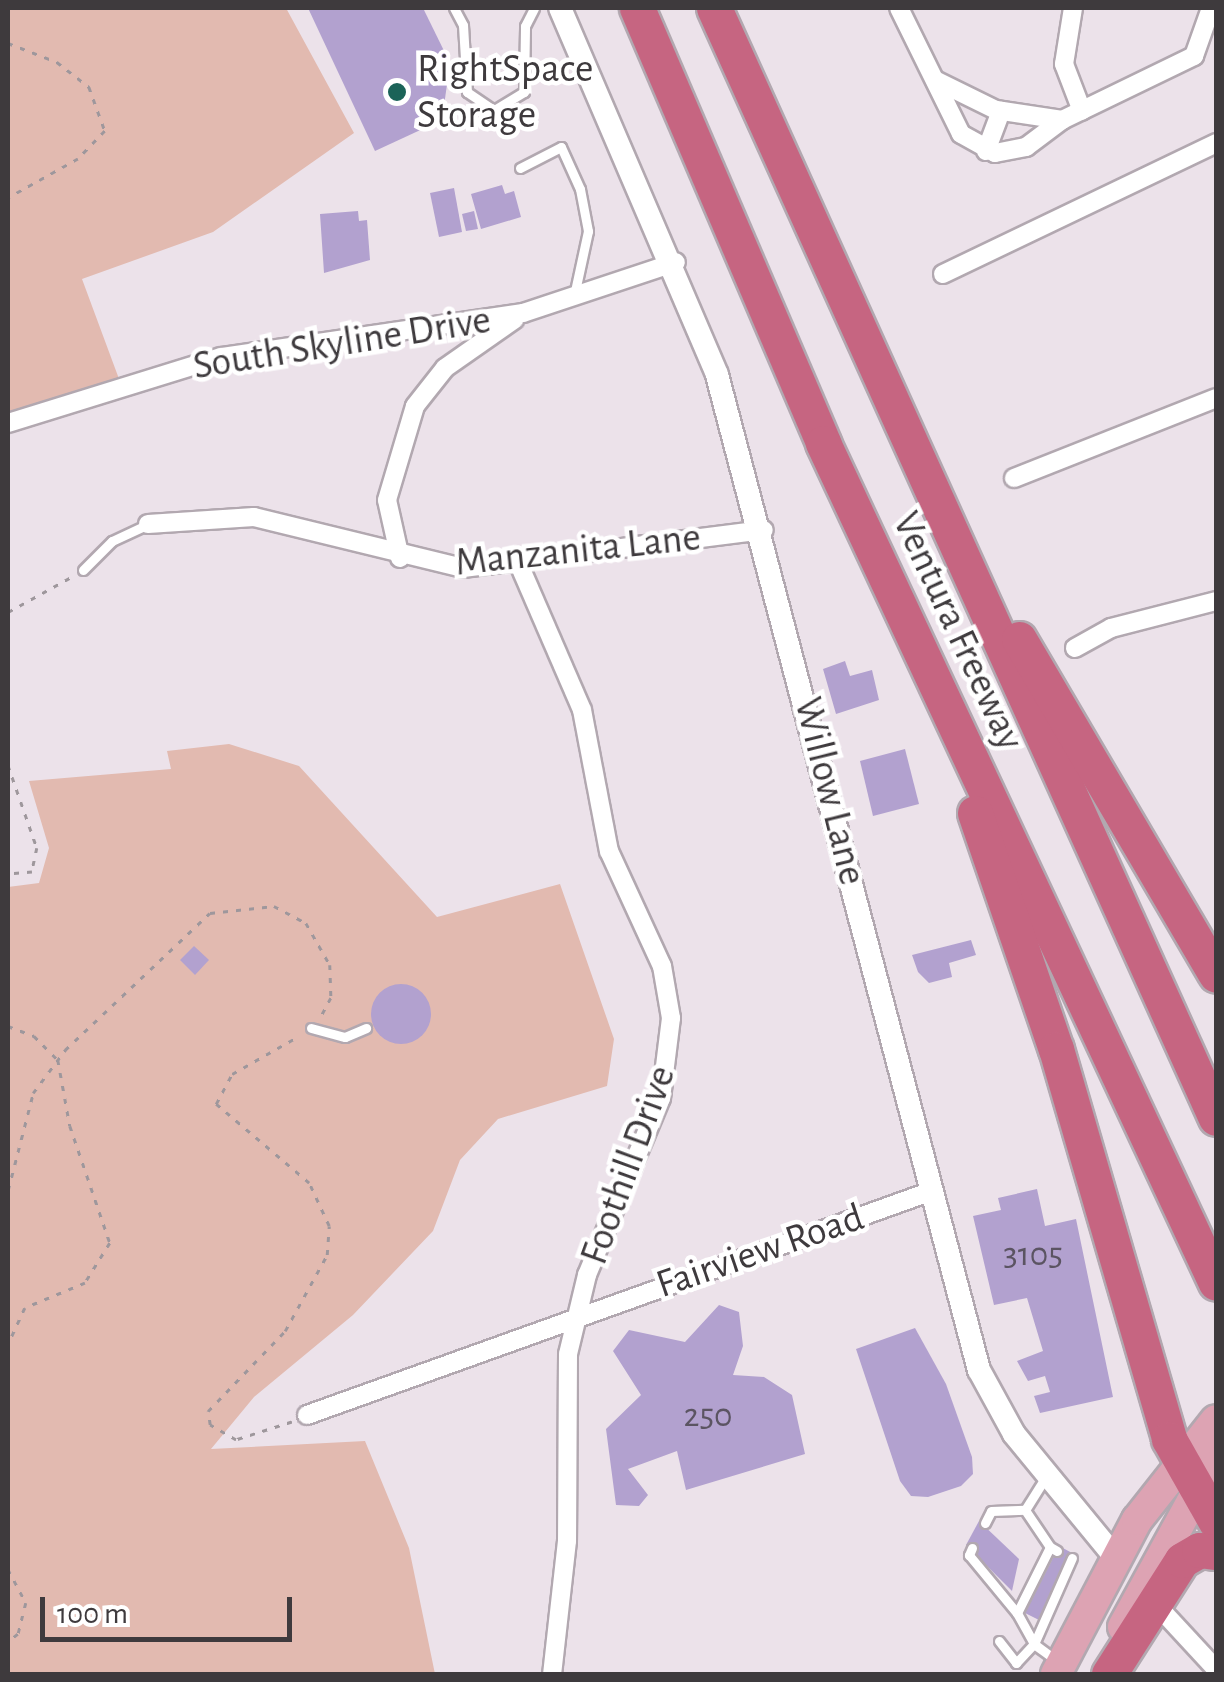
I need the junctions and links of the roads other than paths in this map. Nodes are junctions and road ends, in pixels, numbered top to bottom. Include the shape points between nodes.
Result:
1 (454, 8) edge
2 (534, 8) edge
3 (560, 8) edge
4 (637, 8) edge
5 (714, 8) edge
6 (900, 8) edge
7 (1072, 8) edge
8 (1211, 8) edge
9 (935, 80) junction
10 (1001, 111) junction
11 (1082, 111) junction
12 (1062, 120) junction
13 (1216, 143) edge
14 (986, 151) junction
15 (520, 168) dead end
16 (676, 262) junction
17 (943, 274) dead end
18 (574, 296) junction
19 (523, 313) junction
20 (1216, 398) edge
21 (8, 424) edge
22 (823, 443) junction
23 (1014, 478) dead end
24 (148, 524) joint
25 (764, 530) junction
26 (961, 550) junction
27 (400, 558) junction
28 (518, 562) junction
29 (83, 570) road end
30 (1216, 601) edge
31 (1075, 648) dead end
32 (1216, 975) edge
33 (311, 1028) road end
34 (366, 1028) dead end
35 (1216, 1118) edge
36 (932, 1191) junction
37 (1216, 1283) edge
38 (576, 1316) junction
39 (308, 1416) road end
40 (1216, 1420) edge
41 (1216, 1457) edge
42 (1047, 1474) junction
43 (1187, 1474) junction
44 (1026, 1510) junction
45 (1216, 1522) edge
46 (985, 1523) dead end
47 (972, 1548) dead end
48 (1216, 1552) edge
49 (1072, 1558) dead end
50 (1116, 1558) junction
51 (1148, 1597) junction
52 (1018, 1613) junction
53 (999, 1641) dead end
54 (1034, 1644) junction
55 (1216, 1669) edge
56 (1064, 1671) edge
57 (552, 1674) edge
58 (1099, 1674) edge
59 (1109, 1674) edge

1 - 2 lane via 463,25 467,92 494,110 524,92 523,37
3 - 16 street, Willow Lane
4 - 22 highway, Ventura Freeway
5 - 26 highway, Ventura Freeway
6 - 9 street
7 - 11 street via 1064,64
8 - 11 street via 1194,56
9 - 10 street
9 - 14 street via 961,134
10 - 12 street
10 - 14 street
11 - 12 street
12 - 14 street via 1026,147
13 - 17 street
15 - 18 lane via 561,147 569,163 588,231
16 - 18 street, South Skyline Drive
16 - 25 street, Willow Lane
18 - 19 street, South Skyline Drive
19 - 21 street, South Skyline Drive via 371,341 256,349
19 - 27 street via 445,368 415,406 389,479 390,534
20 - 23 street
22 - 37 highway, Ventura Freeway
22 - 43 highway via 838,500 973,809 1056,1048
24 - 27 street, Manzanita Lane via 254,517
24 - 29 lane, Manzanita Lane via 126,531
25 - 28 street, Manzanita Lane
25 - 36 street, Willow Lane
26 - 32 highway via 1065,707 1144,860
26 - 35 highway, Ventura Freeway
27 - 28 street, Manzanita Lane via 463,568
28 - 38 street, Foothill Drive via 582,710 609,851 662,966 671,1018 661,1098
30 - 31 street via 1111,628 1106,637
33 - 34 lane via 345,1037
36 - 38 street, Fairview Road
36 - 42 street, Willow Lane via 979,1370
38 - 39 street, Fairview Road
38 - 57 street, Foothill Drive via 566,1395 565,1591
40 - 43 main road
41 - 43 main road
42 - 44 lane
42 - 50 street, Willow Lane
43 - 45 highway
43 - 50 main road
43 - 51 main road
44 - 46 lane via 991,1512
44 - 52 lane via 1054,1549
47 - 52 lane via 969,1556
48 - 51 highway via 1199,1550 1182,1560
49 - 54 lane
50 - 56 main road via 1121,1580
51 - 55 street
51 - 58 main road
51 - 59 highway
52 - 54 lane
53 - 54 lane via 1016,1662
54 - 56 lane

